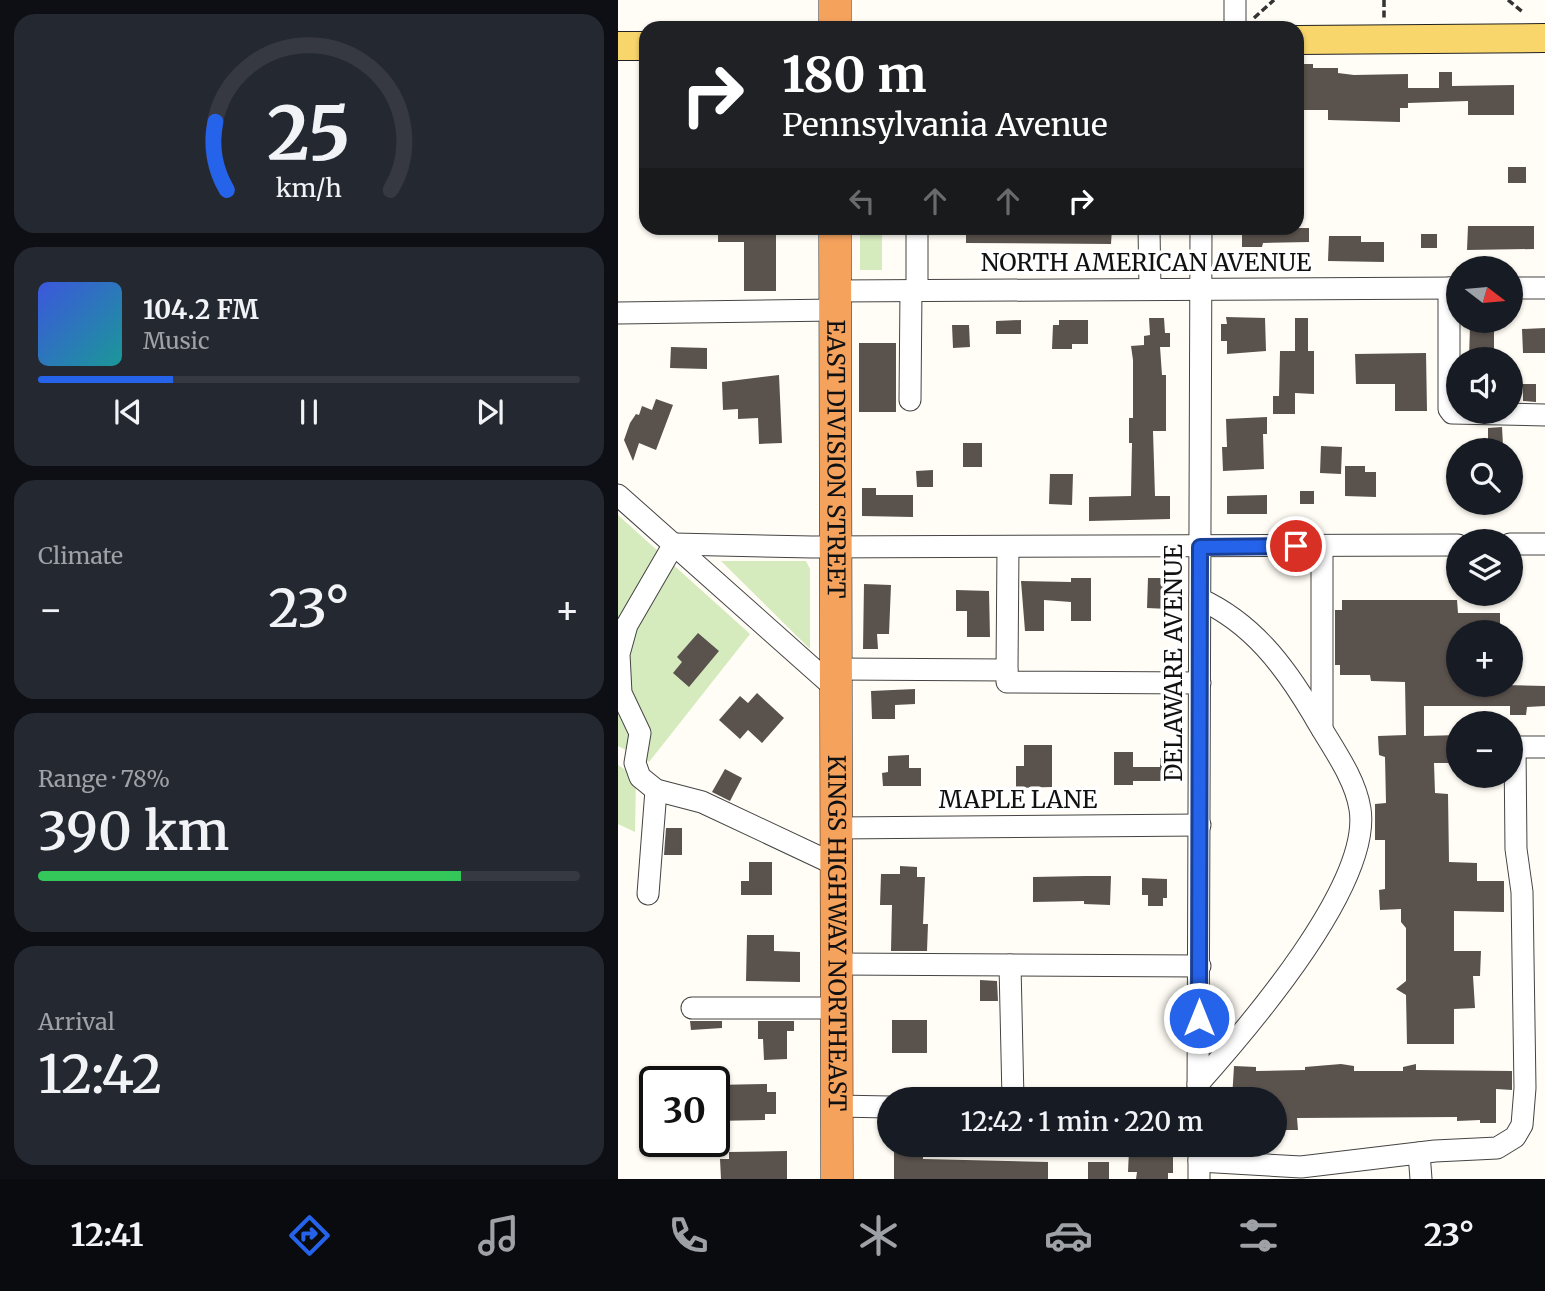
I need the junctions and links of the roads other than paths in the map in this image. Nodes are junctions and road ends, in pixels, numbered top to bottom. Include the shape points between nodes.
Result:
1 (836, 0) edge
2 (1235, 0) edge
3 (836, 21) edge
4 (1243, 21) edge
5 (1545, 38) edge
6 (1304, 40) edge
7 (618, 46) edge
8 (639, 46) edge
9 (835, 235) edge
10 (917, 235) edge
11 (1149, 235) edge
12 (1201, 235) edge
13 (1446, 288) edge
14 (1523, 288) edge
15 (1545, 288) edge
16 (1150, 289) junction
17 (1201, 289) junction
18 (914, 290) junction
19 (835, 301) junction
20 (618, 313) edge
21 (1452, 333) edge
22 (910, 400) dead end
23 (1545, 415) edge
24 (618, 495) edge
25 (674, 544) junction
26 (1523, 544) edge
27 (1545, 544) edge
28 (1446, 545) edge
29 (1322, 546) junction
30 (835, 547) junction
31 (1008, 547) junction
32 (1200, 547) junction
33 (1200, 599) junction
34 (1007, 670) junction
35 (836, 679) junction
36 (1200, 683) junction
37 (1322, 730) junction
38 (1545, 747) edge
39 (656, 790) junction
40 (1200, 825) junction
41 (836, 828) junction
42 (836, 865) junction
43 (648, 894) dead end
44 (837, 964) junction
45 (1009, 965) junction
46 (1200, 966) junction
47 (692, 1008) dead end
48 (837, 1008) junction
49 (1013, 1087) edge
50 (1198, 1087) edge
51 (1201, 1087) edge
52 (837, 1106) junction
53 (877, 1107) edge
54 (1419, 1153) junction
55 (1199, 1161) edge
56 (1248, 1172) edge
57 (837, 1179) edge
58 (1421, 1179) edge

1 - 3 highway
2 - 4 street
5 - 6 main road
7 - 8 main road
9 - 19 highway, EAST DIVISION STREET
10 - 18 street
11 - 16 street
12 - 17 street, DELAWARE AVENUE
13 - 17 street, NORTH AMERICAN AVENUE
14 - 15 street
16 - 17 street, NORTH AMERICAN AVENUE
16 - 18 street, NORTH AMERICAN AVENUE
17 - 32 street, DELAWARE AVENUE
18 - 19 street, NORTH AMERICAN AVENUE
18 - 22 street
19 - 20 street, NORTH AMERICAN AVENUE
19 - 30 highway, EAST DIVISION STREET
21 - 23 street via 1452,413
24 - 25 street
25 - 30 street
25 - 35 street
25 - 39 street via 627,625 619,653 621,693 640,733 635,763 640,777
26 - 27 street
28 - 29 street
29 - 32 street
29 - 37 street
30 - 31 street
30 - 35 highway, EAST DIVISION STREET
31 - 32 street
31 - 34 street
32 - 33 street, DELAWARE AVENUE
33 - 36 street, DELAWARE AVENUE
33 - 37 street via 1235,617 1260,640
34 - 35 street
34 - 36 street via 1007,682
35 - 41 highway, KINGS HIGHWAY NORTHEAST
36 - 40 street, DELAWARE AVENUE
37 - 51 street via 1352,785 1360,810 1360,833 1352,858 1299,958
38 - 54 street via 1515,747 1516,849 1522,892 1522,1125 1515,1137 1497,1148
39 - 42 street via 702,802
39 - 43 street
40 - 41 street, MAPLE LANE
40 - 46 street, DELAWARE AVENUE
41 - 42 highway, KINGS HIGHWAY NORTHEAST
42 - 44 highway, KINGS HIGHWAY NORTHEAST
44 - 45 street
44 - 48 highway, KINGS HIGHWAY NORTHEAST
45 - 46 street
45 - 49 street
46 - 50 street, DELAWARE AVENUE
47 - 48 street
48 - 52 highway, KINGS HIGHWAY NORTHEAST
52 - 53 street
52 - 57 highway, KINGS HIGHWAY NORTHEAST
54 - 56 street
54 - 58 street
55 - 56 street

